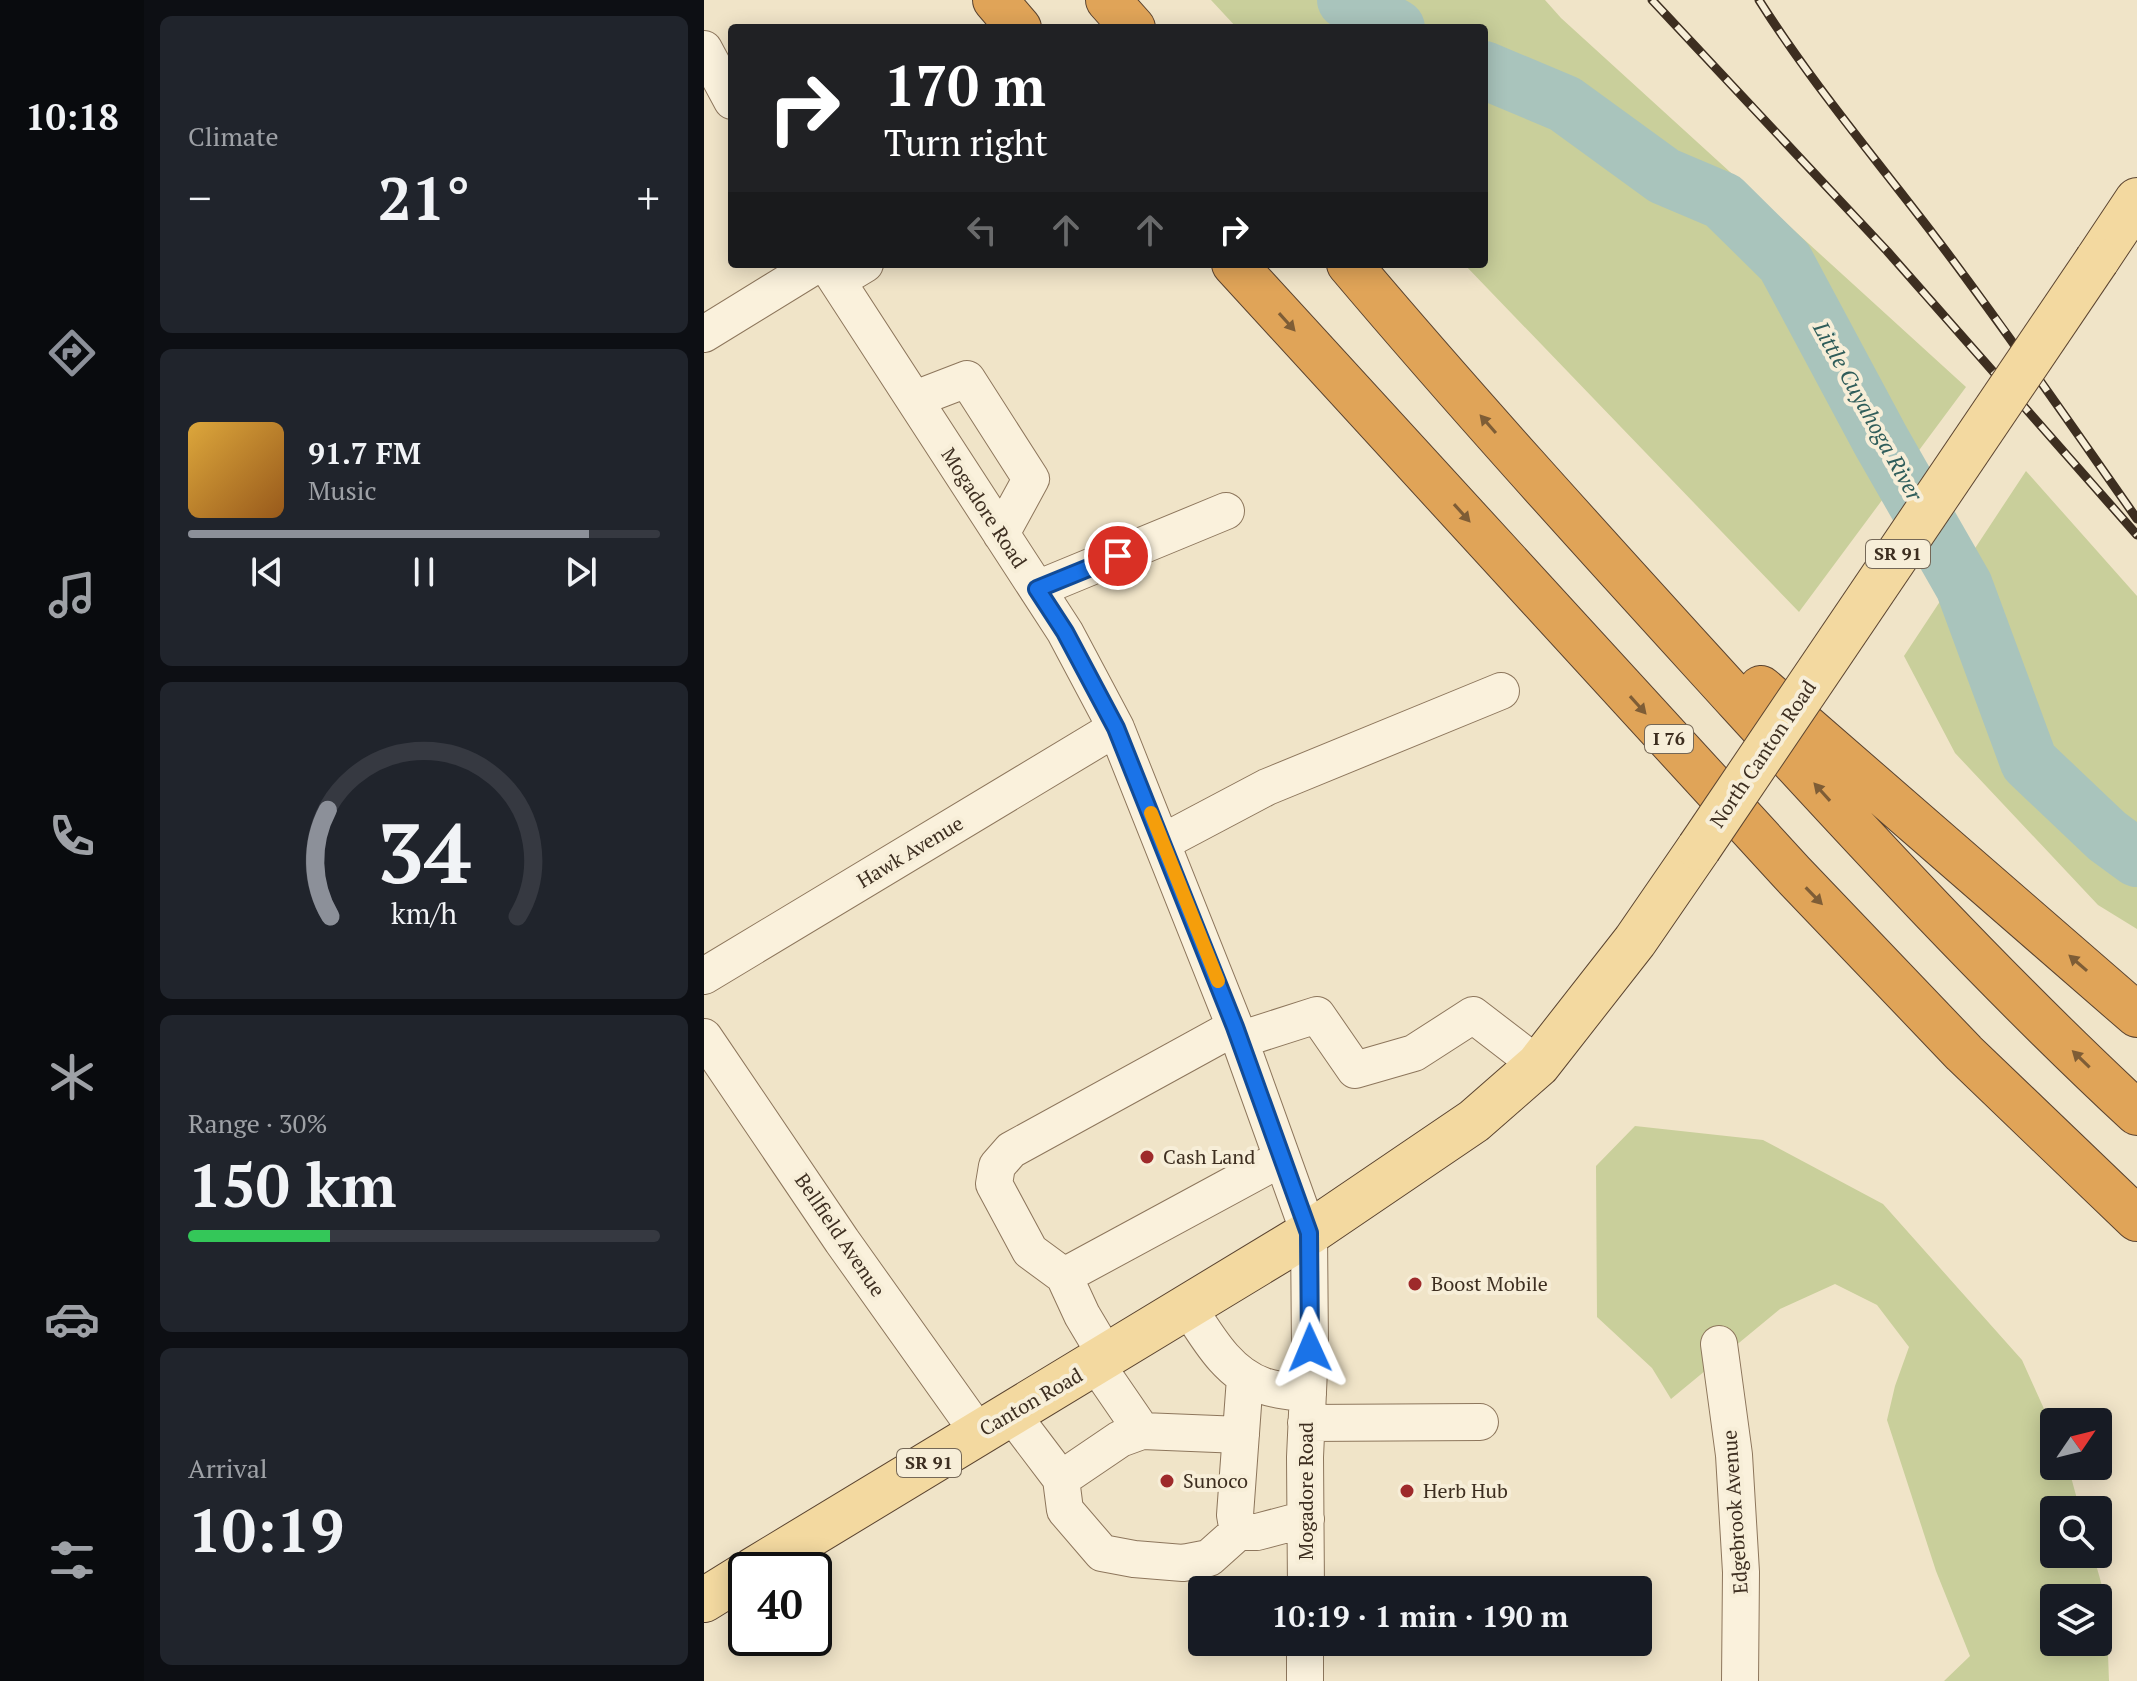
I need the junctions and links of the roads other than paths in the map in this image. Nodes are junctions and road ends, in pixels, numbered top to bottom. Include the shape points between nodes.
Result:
1 (995, 0) edge
2 (1108, 0) edge
3 (1016, 24) edge
4 (1129, 24) edge
5 (704, 49) edge
6 (728, 94) edge
7 (2137, 200) edge
8 (837, 268) edge
9 (1238, 268) edge
10 (1353, 268) edge
11 (704, 334) edge
12 (915, 399) junction
13 (1226, 511) dead end
14 (1001, 534) junction
15 (1596, 545) junction
16 (1037, 589) junction
17 (1501, 691) dead end
18 (1116, 728) junction
19 (1163, 842) junction
20 (704, 976) edge
21 (2137, 1015) edge
22 (1237, 1034) junction
23 (704, 1037) edge
24 (1538, 1065) junction
25 (2137, 1113) edge
26 (1282, 1158) junction
27 (2137, 1219) edge
28 (1309, 1233) junction
29 (1064, 1276) junction
30 (1188, 1307) junction
31 (1719, 1344) dead end
32 (1101, 1360) junction
33 (1245, 1378) junction
34 (1307, 1409) junction
35 (995, 1422) junction
36 (1480, 1422) dead end
37 (1142, 1431) junction
38 (1241, 1435) junction
39 (1061, 1479) junction
40 (1306, 1519) junction
41 (1238, 1532) junction
42 (782, 1552) edge
43 (1306, 1576) edge
44 (728, 1585) edge
45 (704, 1600) edge
46 (1305, 1656) edge
47 (1305, 1681) edge
48 (1740, 1681) edge

1 - 3 highway
2 - 4 highway
5 - 6 street
7 - 24 main road, North Canton Road / SR 91, bridge via 1635,941
8 - 11 street
8 - 12 street, Mogadore Road
9 -> 27 highway, I 76 via 1792,873 1964,1053
15 -> 10 highway
12 - 14 street, Mogadore Road
12 - 14 street via 967,379 1031,479
13 - 16 street
14 - 16 street, Mogadore Road
21 -> 15 highway
25 -> 15 highway via 1877,852
16 - 18 street, Mogadore Road
17 - 19 street via 1267,787
18 - 19 street, Mogadore Road
18 - 20 street, Hawk Avenue
19 - 22 street, Mogadore Road
22 - 24 street via 1317,1015 1355,1070 1414,1053 1473,1015
22 - 26 street, Mogadore Road
22 - 29 street via 1011,1150 997,1166 994,1184 1030,1251
23 - 35 street, Bellfield Avenue via 842,1241
24 - 28 main road, North Canton Road / SR 91 via 1474,1121
26 - 28 street, Mogadore Road
26 - 29 street
28 - 30 main road, Canton Road / SR 91
28 - 34 street, Mogadore Road
29 - 32 street
30 - 32 main road, Canton Road / SR 91
30 - 33 street via 1218,1353
31 - 48 street, Edgebrook Avenue via 1734,1455
32 - 35 main road, Canton Road / SR 91
32 - 37 street
33 - 34 street
33 - 38 street
34 - 36 street
34 - 40 street, Mogadore Road
35 - 39 street, Bellfield Avenue
35 - 42 main road, Canton Road / SR 91
37 - 38 street
37 - 39 street via 1120,1439
38 - 41 street
39 - 41 street via 1065,1510 1102,1553 1183,1563 1209,1558
40 - 41 street
40 - 43 street, Mogadore Road
44 - 45 main road
46 - 47 street

